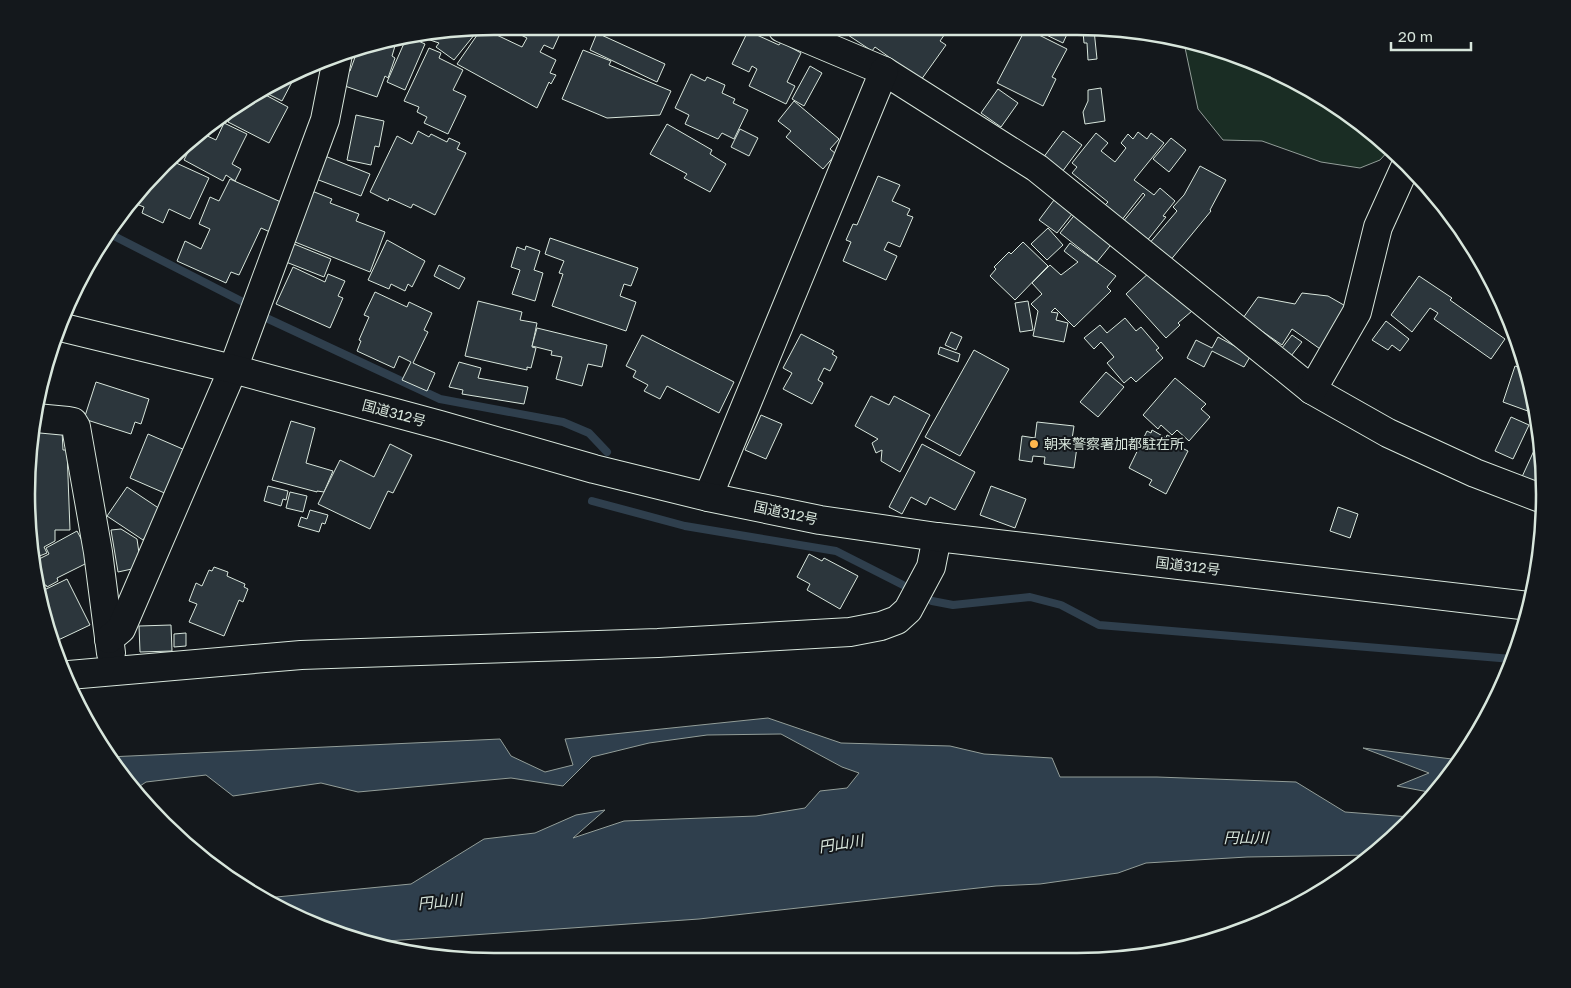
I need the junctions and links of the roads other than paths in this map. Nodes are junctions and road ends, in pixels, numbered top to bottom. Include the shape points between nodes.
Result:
1 (799, 35) edge
2 (336, 63) edge
3 (884, 71) junction
4 (1403, 171) edge
5 (66, 328) edge
6 (233, 369) junction
7 (1312, 390) junction
8 (42, 419) edge
9 (1536, 496) edge
10 (708, 497) junction
11 (937, 537) junction
12 (1522, 605) edge
13 (109, 639) junction
14 (113, 672) junction
15 (72, 675) edge

1 - 3 main road
2 - 6 main road via 325,120
3 - 7 main road via 1037,168
3 - 10 main road
4 - 7 main road via 1378,227 1357,312
5 - 6 main road, 国道312号
6 - 10 main road, 国道312号 via 594,469
6 - 13 main road via 121,629
7 - 9 main road via 1388,433
8 - 13 main road via 73,422 76,427 98,552
10 - 11 main road, 国道312号 via 820,520
11 - 12 main road, 国道312号
11 - 14 main road via 931,568 908,610 897,620 858,630 658,643 302,655
13 - 14 main road
14 - 15 main road

